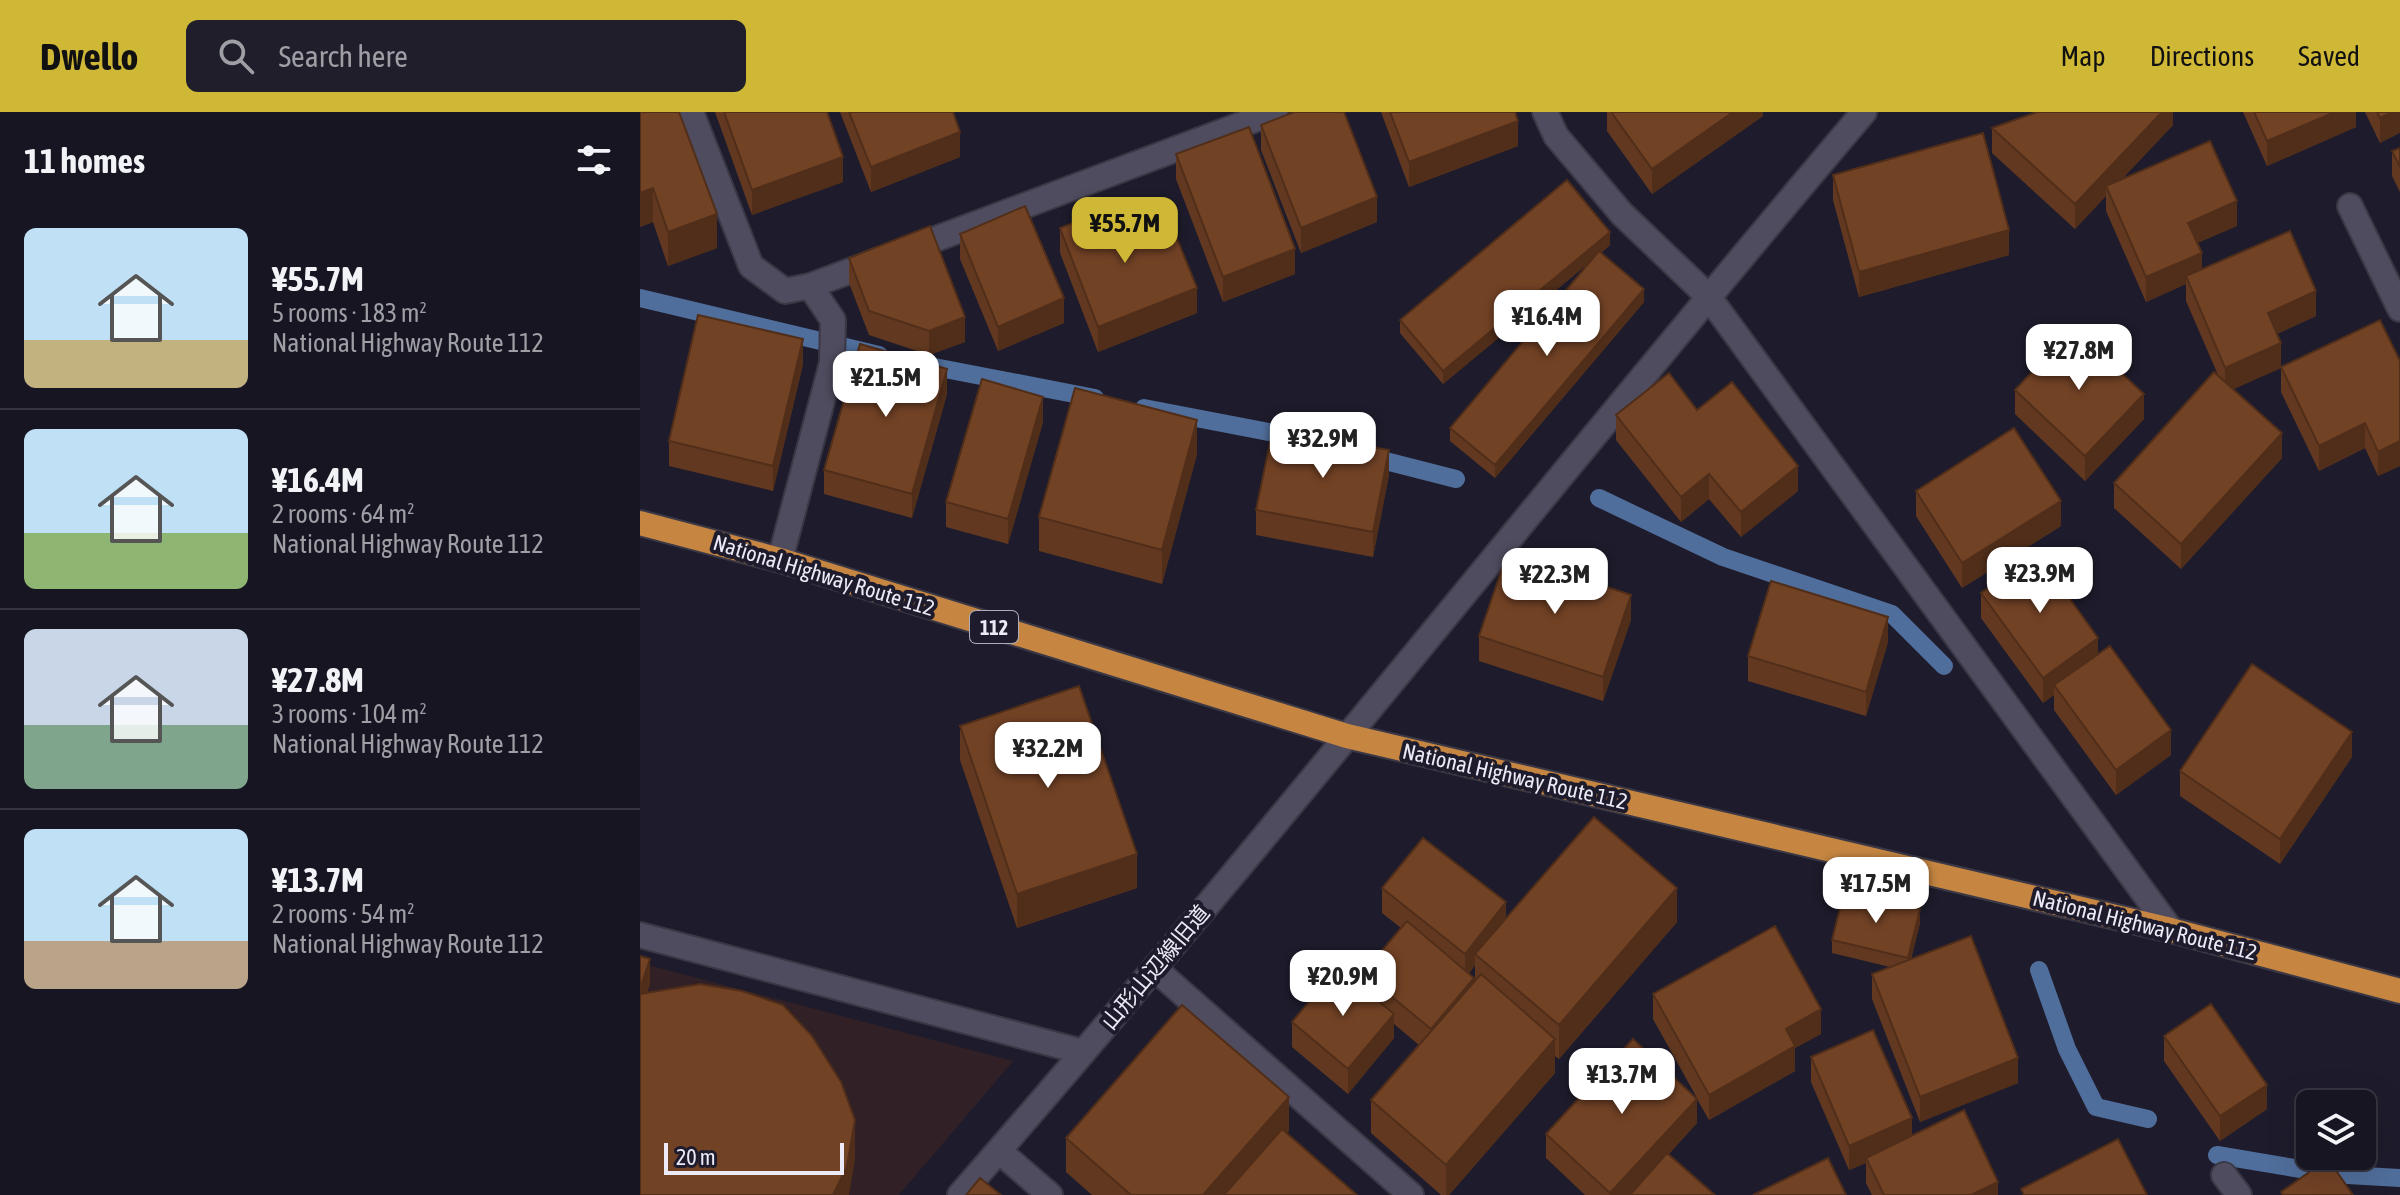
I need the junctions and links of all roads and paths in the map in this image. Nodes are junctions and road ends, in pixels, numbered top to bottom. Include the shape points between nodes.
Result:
1 (691, 112) edge
2 (1275, 112) edge
3 (1545, 112) edge
4 (1864, 112) edge
5 (2350, 206) dead end
6 (810, 286) junction
7 (1708, 296) junction
8 (2400, 309) edge
9 (640, 523) edge
10 (780, 560) junction
11 (1347, 736) junction
12 (2171, 930) junction
13 (640, 935) edge
14 (1155, 969) junction
15 (2400, 991) edge
16 (1083, 1052) junction
17 (999, 1151) junction
18 (2224, 1175) dead end
19 (960, 1195) edge
20 (1050, 1195) edge
21 (1411, 1195) edge
22 (2239, 1195) edge

1 - 6 street via 751,266 785,291
2 - 6 street
3 - 7 street via 1556,136 1622,214
4 - 7 street, 山形山辺線旧道
5 - 8 street
6 - 10 street via 833,320 832,363
7 - 11 street, 山形山辺線旧道
7 - 12 street
9 - 10 highway, National Highway Route 112 / 112
10 - 11 highway, National Highway Route 112 / 112
11 - 12 highway, National Highway Route 112 / 112
11 - 14 street, 山形山辺線旧道
12 - 15 highway, National Highway Route 112 / 112
13 - 16 street
14 - 16 street, 山形山辺線旧道
14 - 21 street
16 - 17 street, 山形山辺線旧道
17 - 19 street, 山形山辺線旧道
17 - 20 street
18 - 22 street

